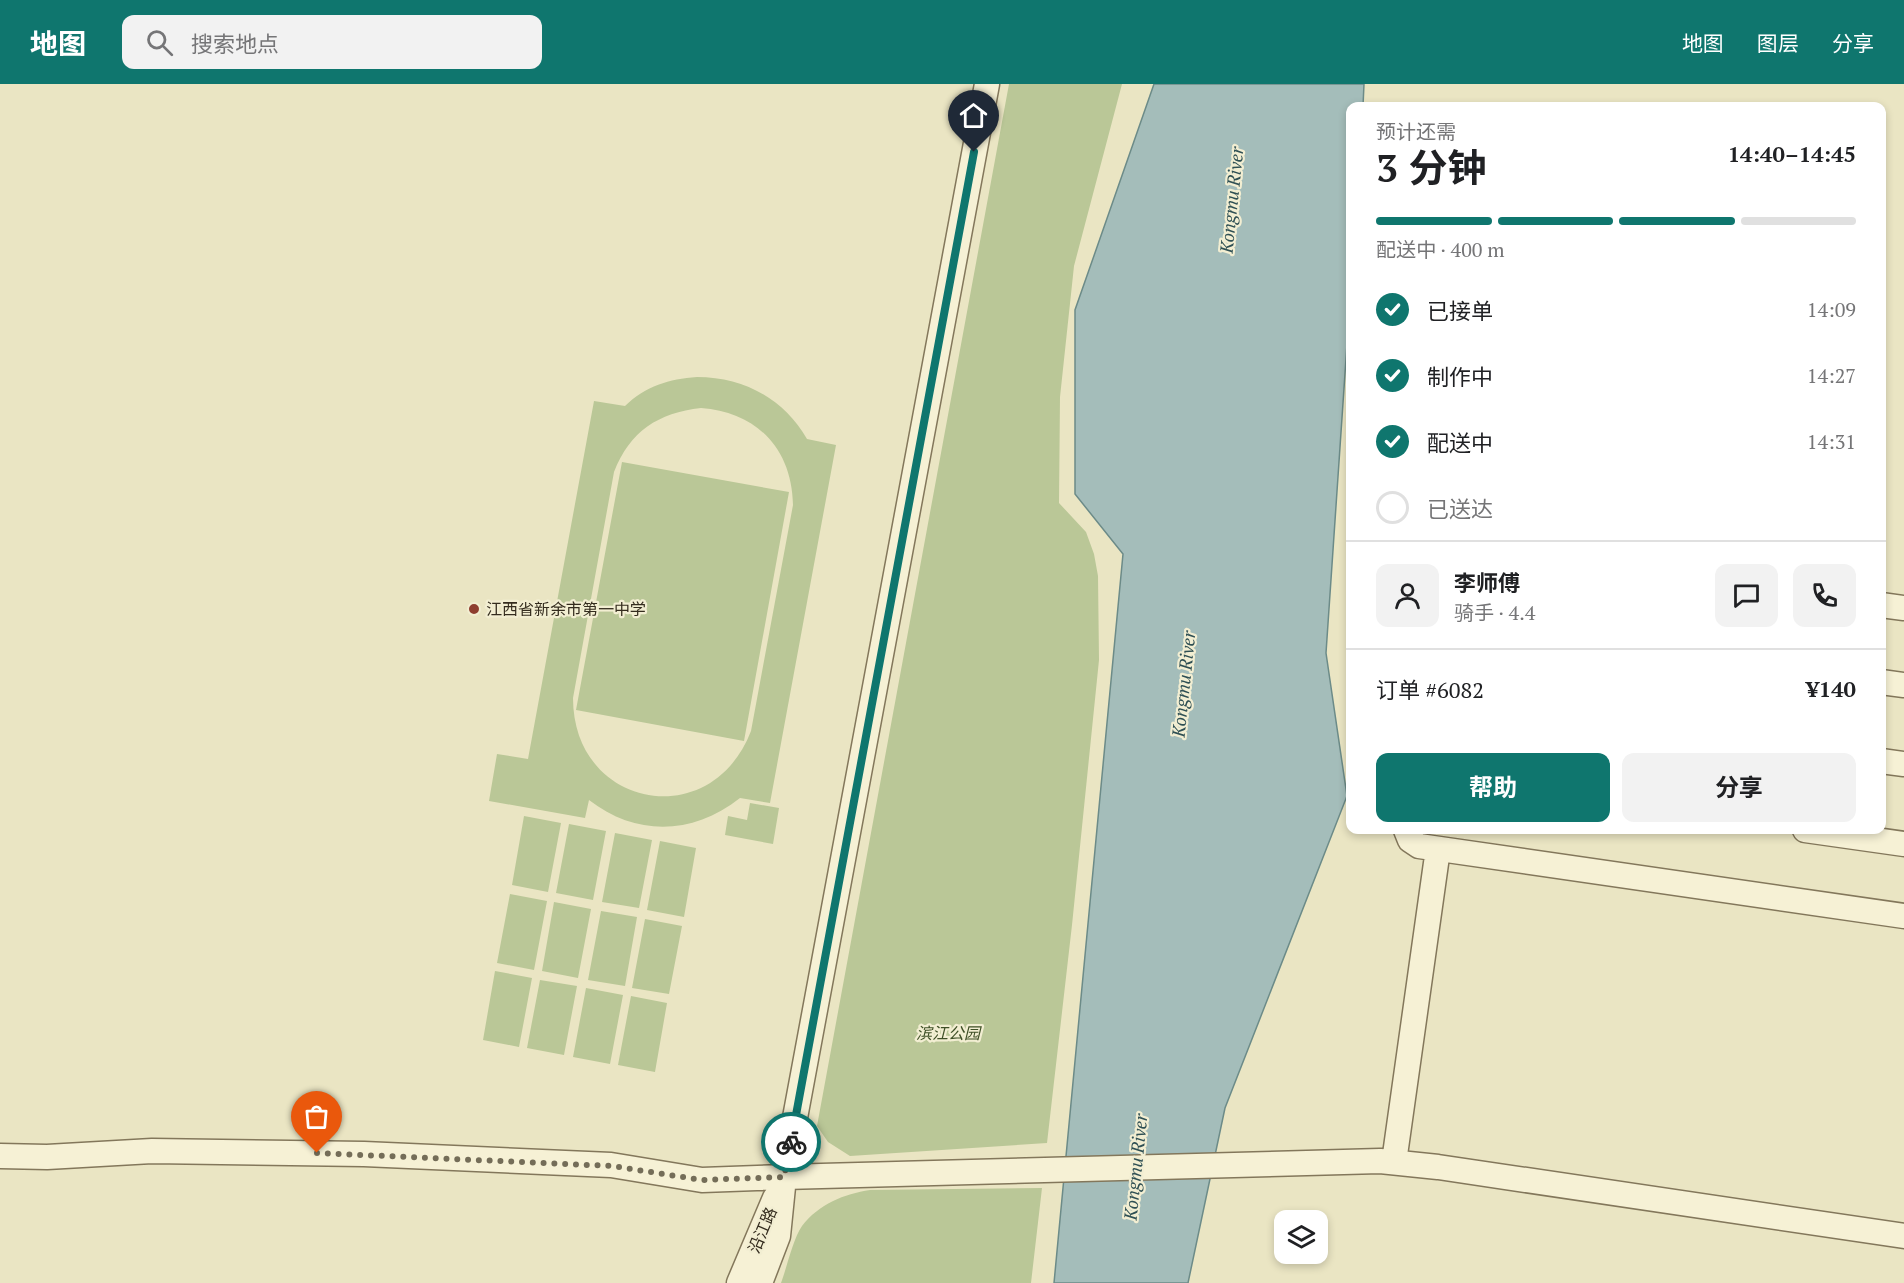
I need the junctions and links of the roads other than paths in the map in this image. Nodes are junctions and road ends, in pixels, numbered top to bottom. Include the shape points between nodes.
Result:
1 (987, 84) edge
2 (1886, 606) edge
3 (1904, 608) edge
4 (1886, 683) edge
5 (1904, 685) edge
6 (1886, 762) edge
7 (1904, 764) edge
8 (1408, 834) edge
9 (1834, 834) edge
10 (1904, 844) edge
11 (1438, 849) junction
12 (1904, 916) edge
13 (0, 1156) edge
14 (1394, 1162) junction
15 (784, 1177) junction
16 (1904, 1236) edge
17 (739, 1283) edge
18 (760, 1283) edge

1 - 15 street, 沿江路
2 - 3 street
4 - 5 street
6 - 7 street
8 - 11 street via 1419,846
9 - 10 street
11 - 12 street
11 - 14 street
13 - 15 street via 152,1151 364,1154 612,1166 702,1180
14 - 15 street
14 - 16 street
15 - 17 street, 沿江路
15 - 18 street, 沿江路 via 778,1236

